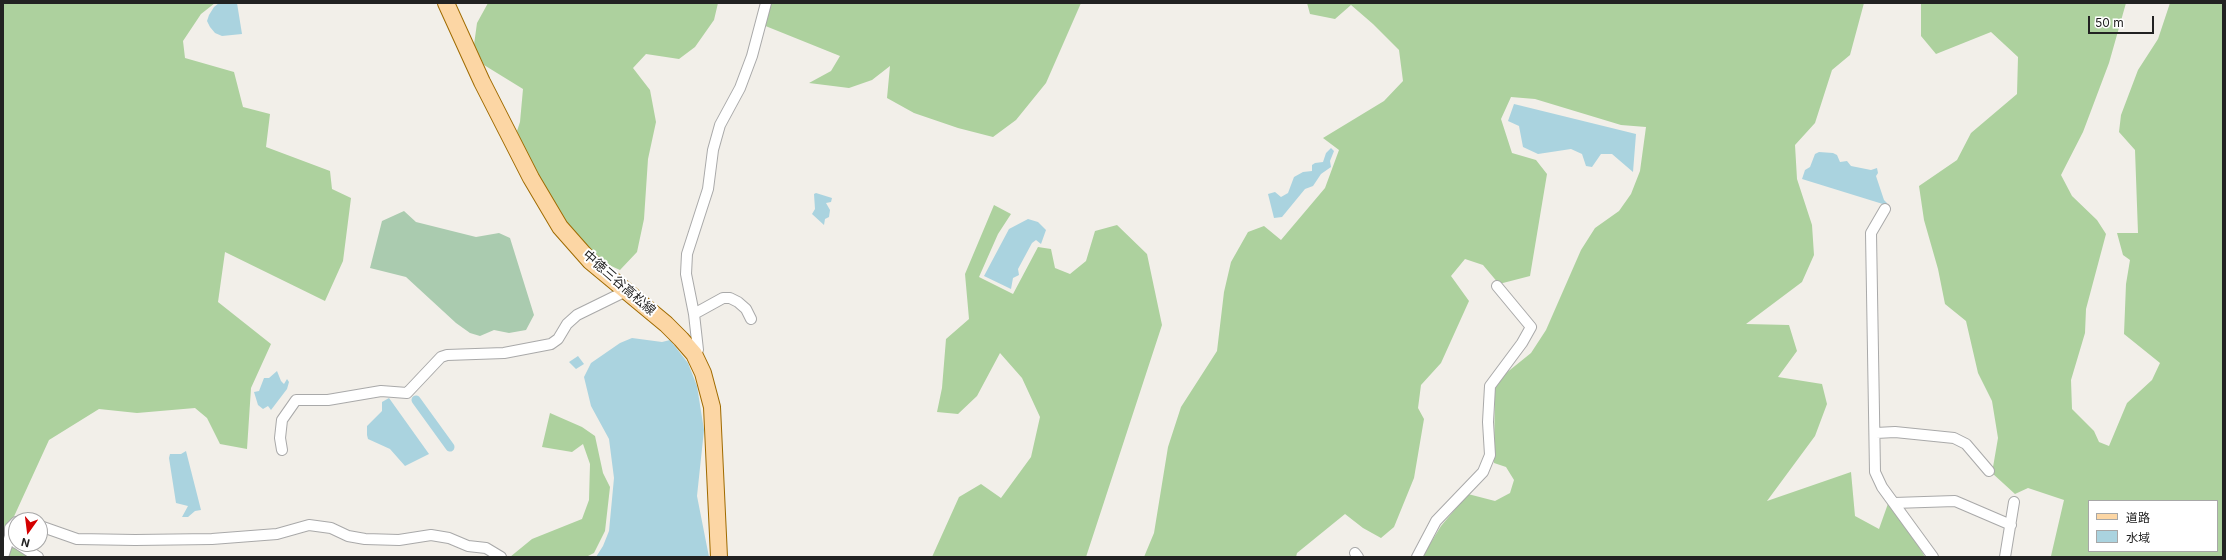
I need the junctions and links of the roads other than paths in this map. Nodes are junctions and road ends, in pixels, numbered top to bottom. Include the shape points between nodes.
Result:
1 (446, 3) edge
2 (766, 3) edge
3 (1885, 209) dead end
4 (1497, 286) dead end
5 (626, 291) junction
6 (694, 314) junction
7 (751, 319) dead end
8 (694, 354) junction
9 (1876, 433) junction
10 (282, 450) dead end
11 (1989, 471) dead end
12 (2014, 502) dead end
13 (1894, 503) junction
14 (2011, 524) junction
15 (48, 529) edge
16 (501, 557) edge
17 (719, 557) edge
18 (1417, 557) edge
19 (1933, 557) edge
20 (2005, 557) edge

1 - 5 main road, 中徳三谷高松線 via 482,82 531,178 560,227 590,261
2 - 6 street via 752,56 740,88 720,125 713,150 708,189 688,254 686,274
3 - 9 street via 1871,233
4 - 18 street via 1531,327 1490,386 1490,455 1483,472 1436,521
5 - 8 main road, 中徳三谷高松線 via 666,324
5 - 10 street via 577,315 551,344 504,353 441,357 407,392 381,391 328,400 296,400 282,420
6 - 7 street via 723,298 730,298 746,309
6 - 8 street via 698,350
8 - 17 main road, 中徳三谷高松線 via 703,373 712,407
9 - 11 street via 1895,432 1954,438 1966,444
9 - 13 street via 1875,472
12 - 14 street
13 - 14 street via 1956,501
13 - 19 street
14 - 20 street
15 - 16 street via 77,539 212,539 277,534 309,525 331,528 348,536 365,539 399,540 431,535 449,538 468,546 486,548

